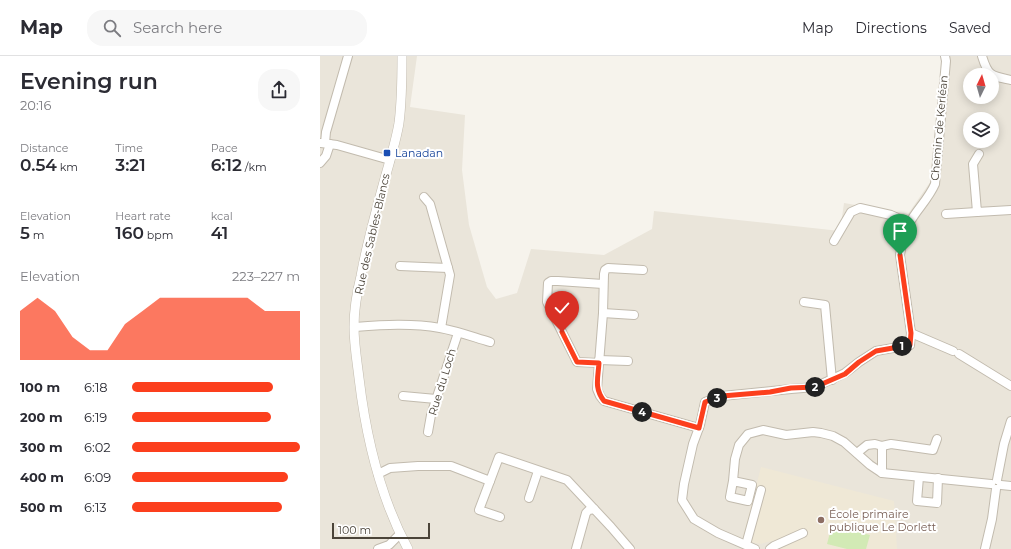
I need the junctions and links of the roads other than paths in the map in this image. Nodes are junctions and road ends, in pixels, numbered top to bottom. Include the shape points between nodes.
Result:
1 (348, 56) edge
2 (402, 56) edge
3 (945, 56) edge
4 (982, 56) edge
5 (1011, 80) edge
6 (325, 143) edge
7 (979, 154) dead end
8 (390, 160) junction
9 (320, 163) edge
10 (424, 197) dead end
11 (1011, 210) edge
12 (977, 212) junction
13 (946, 214) dead end
14 (909, 223) junction
15 (834, 241) dead end
16 (400, 266) dead end
17 (448, 268) junction
18 (643, 270) dead end
19 (603, 284) junction
20 (804, 302) dead end
21 (603, 313) junction
22 (634, 315) dead end
23 (354, 327) junction
24 (441, 328) junction
25 (458, 333) junction
26 (911, 333) junction
27 (490, 342) dead end
28 (599, 361) junction
29 (628, 361) dead end
30 (832, 380) junction
31 (1011, 386) edge
32 (403, 396) dead end
33 (436, 400) junction
34 (1011, 421) edge
35 (699, 428) junction
36 (428, 432) dead end
37 (937, 439) dead end
38 (882, 446) junction
39 (857, 452) junction
40 (538, 471) junction
41 (882, 473) junction
42 (378, 474) junction
43 (919, 477) junction
44 (938, 478) junction
45 (490, 481) junction
46 (734, 481) dead end
47 (997, 485) junction
48 (1011, 486) edge
49 (761, 490) dead end
50 (529, 498) dead end
51 (594, 509) junction
52 (500, 517) dead end
53 (802, 532) dead end
54 (400, 534) junction
55 (747, 541) dead end
56 (378, 549) edge
57 (408, 549) edge
58 (576, 549) edge
59 (630, 549) edge
60 (755, 549) edge
61 (770, 549) edge
62 (985, 549) edge

1 - 6 street
2 - 8 street, Rue des Sables-Blancs via 399,124
3 - 14 street, Chemin de Kerléan via 935,184
4 - 5 street via 989,73
6 - 8 street
6 - 9 street via 326,156
7 - 12 street via 973,164
8 - 23 street, Rue des Sables-Blancs via 369,238
10 - 17 street via 430,204
11 - 12 street
12 - 13 street
14 - 15 street via 891,215 860,208 851,212
14 - 26 street, Chemin de Kerléan via 900,255
16 - 17 street
17 - 24 street via 450,275
18 - 19 street via 608,268 605,270
19 - 21 street
19 - 28 street via 551,281 548,284 547,302 577,362
20 - 30 street via 825,305
21 - 22 street
21 - 28 street
23 - 24 street via 395,324
23 - 42 street, Rue des Sables-Blancs via 363,408
24 - 25 street
25 - 27 street
25 - 33 street, Rue du Loch
26 - 30 street via 910,345 876,351 845,374
26 - 31 street via 956,352
28 - 29 street
28 - 35 street via 597,388 604,401
30 - 35 street via 815,387 722,396 705,402
32 - 33 street
33 - 36 street, Rue du Loch
34 - 47 street
35 - 60 street via 691,451 682,500 694,519
37 - 38 street via 933,450 891,444
38 - 39 street via 867,445
38 - 41 street
39 - 41 street
39 - 46 street via 833,436 821,433 786,435 763,430 748,434 739,445 735,459
40 - 45 street via 499,457
40 - 50 street
40 - 51 street via 567,480
41 - 43 street
42 - 45 street via 390,468 451,466
42 - 54 street, Rue des Sables-Blancs
43 - 44 street
43 - 44 street via 917,501 937,503
44 - 47 street
45 - 52 street via 479,510
47 - 48 street
47 - 62 street
49 - 55 street
51 - 58 street via 586,513
51 - 59 street
53 - 61 street
54 - 56 street via 389,545
54 - 57 street, Rue des Sables-Blancs

